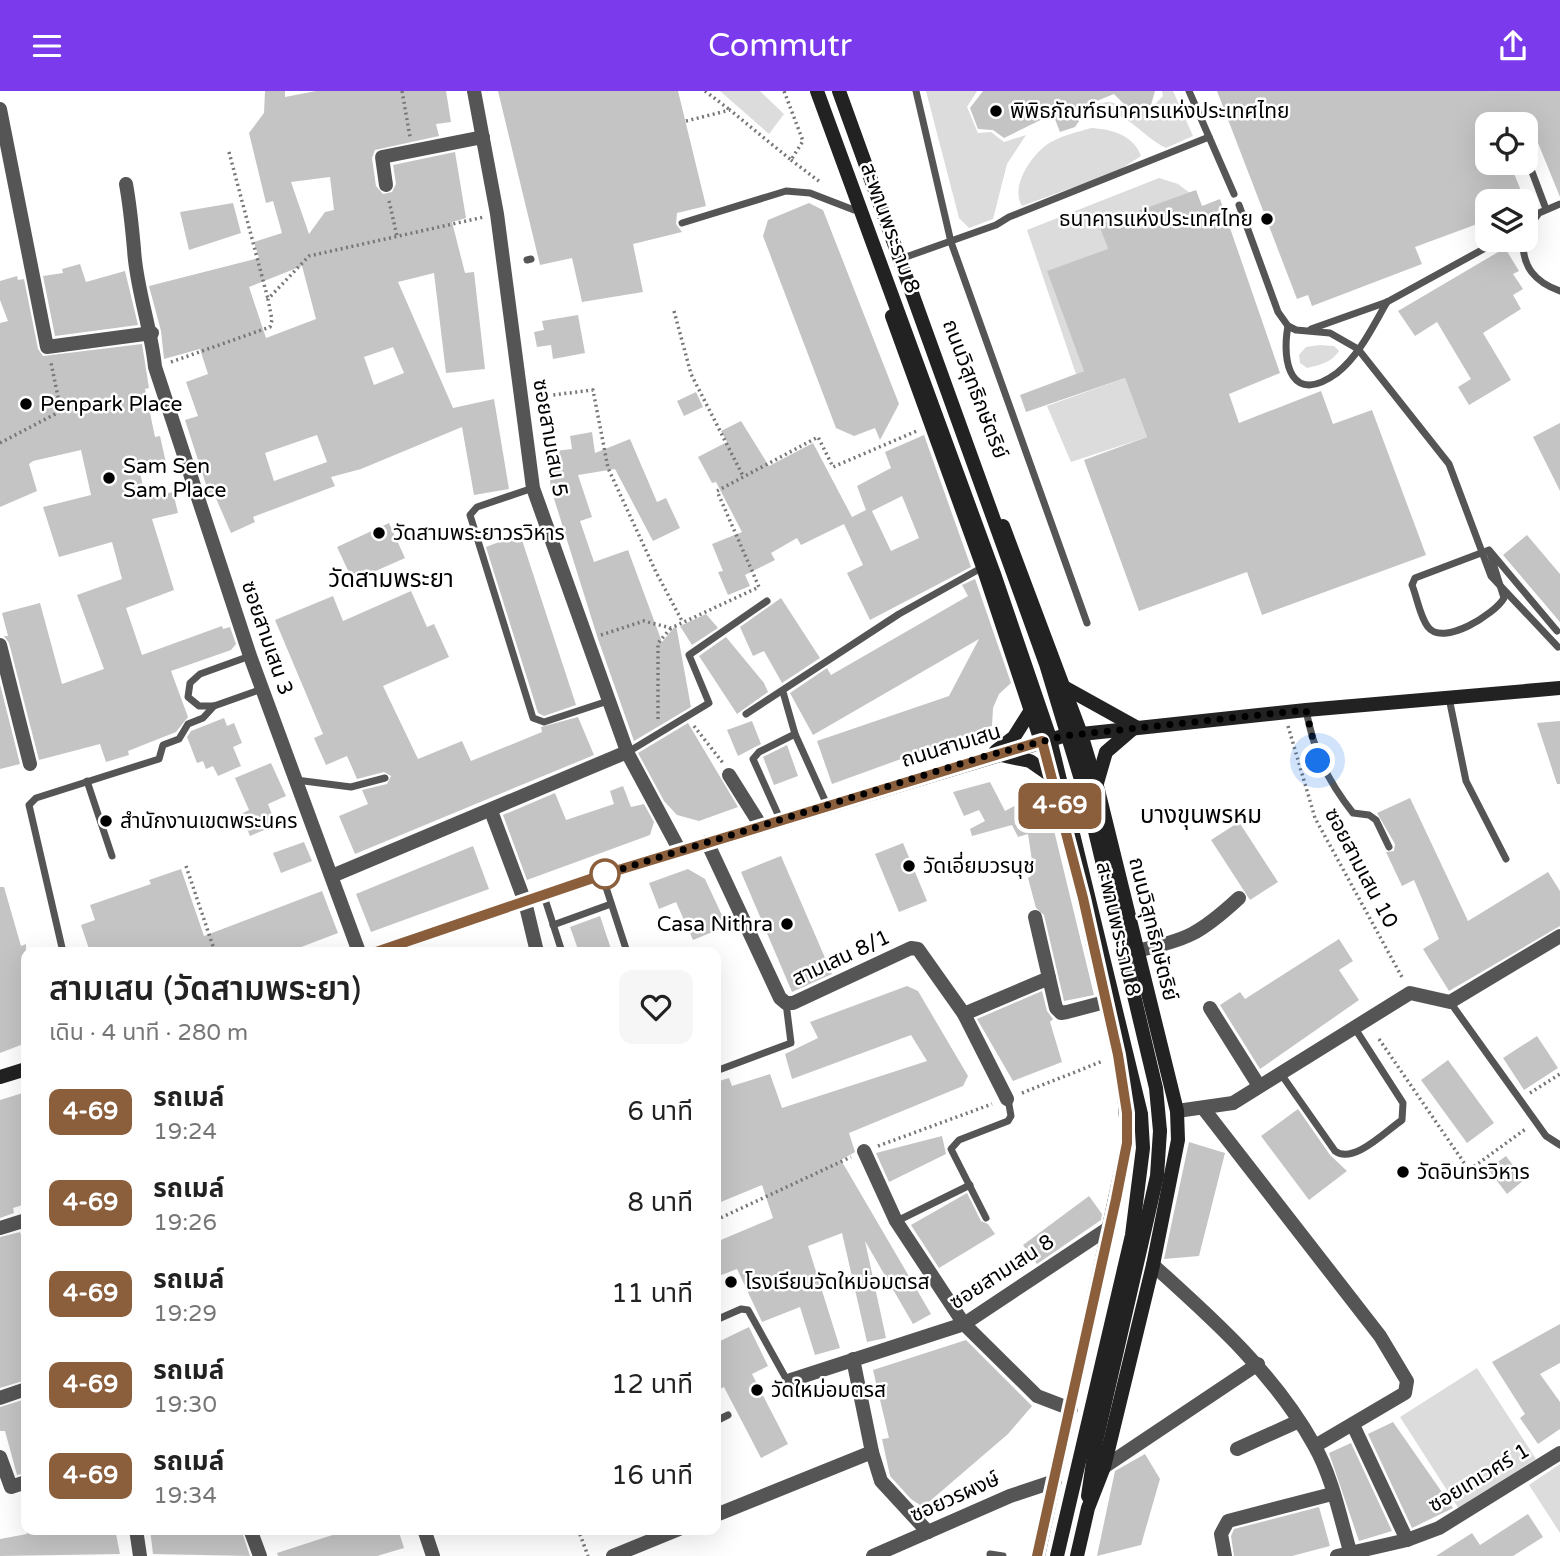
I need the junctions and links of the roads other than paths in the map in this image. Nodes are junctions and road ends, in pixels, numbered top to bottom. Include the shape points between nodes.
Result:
1 (474, 91) edge
2 (812, 91) edge
3 (817, 91) edge
4 (841, 91) edge
5 (916, 91) edge
6 (1189, 91) edge
7 (0, 109) edge
8 (483, 137) junction
9 (1209, 137) junction
10 (1533, 175) edge
11 (876, 180) junction
12 (127, 184) dead end
13 (386, 185) road end
14 (847, 190) junction
15 (1234, 194) dead end
16 (1560, 204) edge
17 (1239, 205) dead end
18 (1546, 209) junction
19 (854, 210) junction
20 (1538, 217) edge
21 (682, 223) dead end
22 (951, 242) junction
23 (1478, 252) edge
24 (1525, 252) edge
25 (903, 258) junction
26 (1560, 291) edge
27 (1387, 302) junction
28 (1288, 326) junction
29 (1306, 331) junction
30 (152, 333) junction
31 (1357, 349) junction
32 (533, 488) junction
33 (1486, 551) junction
34 (983, 567) junction
35 (1499, 585) junction
36 (767, 601) dead end
37 (1087, 623) dead end
38 (1557, 631) dead end
39 (0, 645) edge
40 (1558, 647) dead end
41 (250, 656) junction
42 (1064, 687) junction
43 (1560, 688) edge
44 (262, 689) junction
45 (783, 692) junction
46 (1450, 698) junction
47 (608, 701) junction
48 (214, 706) junction
49 (1031, 710) junction
50 (1306, 710) junction
51 (746, 715) dead end
52 (1136, 727) junction
53 (1081, 733) junction
54 (795, 734) junction
55 (1042, 741) junction
56 (627, 753) junction
57 (992, 755) junction
58 (30, 764) dead end
59 (728, 772) road end
60 (1053, 777) junction
61 (385, 778) dead end
62 (295, 780) junction
63 (88, 781) junction
64 (1098, 787) junction
65 (1057, 792) junction
66 (828, 807) junction
67 (491, 811) junction
68 (781, 821) junction
69 (761, 827) junction
70 (706, 842) junction
71 (1389, 847) dead end
72 (680, 851) junction
73 (112, 856) dead end
74 (1506, 859) dead end
75 (602, 875) junction
76 (332, 876) junction
77 (544, 896) junction
78 (1239, 898) dead end
79 (525, 902) junction
80 (611, 904) junction
81 (1035, 917) dead end
82 (554, 925) junction
83 (1560, 936) edge
84 (62, 947) edge
85 (357, 947) edge
86 (391, 947) edge
87 (536, 947) edge
88 (561, 947) edge
89 (625, 947) edge
90 (1136, 951) junction
91 (1049, 978) junction
92 (1105, 1002) junction
93 (1450, 1002) junction
94 (786, 1003) junction
95 (1210, 1008) dead end
96 (964, 1014) junction
97 (1360, 1023) junction
98 (721, 1069) edge
99 (21, 1071) edge
100 (1280, 1073) junction
101 (0, 1077) edge
102 (1259, 1086) junction
103 (1007, 1099) joint
104 (1203, 1108) junction
105 (1177, 1111) junction
106 (1560, 1145) edge
107 (864, 1151) road end
108 (970, 1185) junction
109 (986, 1218) dead end
110 (896, 1221) junction
111 (21, 1222) edge
112 (1110, 1227) junction
113 (0, 1228) edge
114 (1153, 1265) junction
115 (721, 1318) edge
116 (964, 1324) junction
117 (853, 1359) junction
118 (1258, 1364) junction
119 (791, 1380) joint
120 (21, 1391) edge
121 (0, 1398) edge
122 (1071, 1409) junction
123 (728, 1415) dead end
124 (721, 1418) edge
125 (1299, 1421) junction
126 (1353, 1425) junction
127 (1315, 1446) junction
128 (1237, 1449) dead end
129 (872, 1452) junction
130 (1560, 1453) edge
131 (0, 1457) edge
132 (1104, 1467) junction
133 (1055, 1481) junction
134 (21, 1484) edge
135 (1332, 1494) junction
136 (1088, 1508) junction
137 (721, 1513) edge
138 (928, 1532) junction
139 (137, 1535) edge
140 (252, 1535) edge
141 (426, 1535) edge
142 (664, 1535) edge
143 (1407, 1540) junction
144 (990, 1554) dead end
145 (1344, 1554) edge
146 (140, 1556) edge
147 (260, 1556) edge
148 (433, 1556) edge
149 (613, 1556) edge
150 (873, 1556) edge
151 (1003, 1556) edge
152 (1038, 1556) edge
153 (1057, 1556) edge
154 (1077, 1556) edge
155 (1225, 1556) edge

1 - 8 street, ซอยสามเสน 5
2 - 14 main road
3 - 153 main road, สะพานพระราม 8, bridge via 995,574 1049,735 1141,1114 1143,1148 1132,1235
4 - 11 main road, ถนนวิสุทธิกษัตริย์
4 - 136 main road, สะพานพระราม 8, bridge via 1050,677 1089,806 1156,1088 1160,1131 1157,1176 1096,1443
5 - 22 lane
6 - 9 lane
7 - 30 street via 47,347
8 - 13 street via 382,157
8 - 32 street, ซอยสามเสน 5
9 - 15 lane
9 - 22 lane
10 - 18 lane
11 - 14 main road via 859,177
11 - 25 main road, ถนนวิสุทธิกษัตริย์
12 - 30 street, ซอยสามเสน 3 via 135,255
14 - 19 main road
16 - 18 lane
17 - 28 lane
18 - 20 lane
19 - 21 lane via 786,191
19 - 34 main road
22 - 25 lane
22 - 37 lane
23 - 27 lane
24 - 26 lane via 1535,278
25 - 42 main road, ถนนวิสุทธิกษัตริย์
27 - 29 lane
27 - 31 lane
28 - 29 lane
28 - 31 lane via 1284,349 1292,377 1300,385 1312,385 1337,373
29 - 31 lane via 1330,333
30 - 41 street, ซอยสามเสน 3 via 155,367
31 - 33 lane via 1449,464
32 - 47 street, ซอยสามเสน 5
32 - 47 lane via 477,507 470,515 533,718 544,722
33 - 35 lane
33 - 35 lane via 1415,578 1412,585 1428,628 1449,633 1489,616 1504,598
33 - 38 lane
34 - 45 lane via 909,608
34 - 49 main road
35 - 40 lane
36 - 56 lane via 689,655 709,703
39 - 58 street
41 - 44 street, ซอยสามเสน 3
41 - 48 lane via 200,674 190,683 188,697 198,706
42 - 52 main road
42 - 53 main road, ถนนวิสุทธิกษัตริย์
43 - 46 main road, ถนนสามเสน
44 - 48 lane
44 - 62 street, ซอยสามเสน 3
45 - 51 lane
45 - 54 lane
46 - 50 main road, ถนนสามเสน
46 - 74 lane via 1466,781
47 - 56 street, ซอยสามเสน 5
48 - 63 lane via 203,718 188,724 179,739 163,745 159,759
49 - 55 main road
49 - 57 main road via 1014,737
50 - 52 main road, ถนนสามเสน
50 - 71 lane via 1323,771 1353,813 1376,820
52 - 53 main road, ถนนสามเสน
52 - 64 main road via 1106,752
53 - 55 main road, ถนนสามเสน
53 - 64 main road, ถนนวิสุทธิกษัตริย์
54 - 66 lane
54 - 68 lane via 753,759
55 - 57 main road, ถนนสามเสน
55 - 60 main road
56 - 67 street
56 - 72 street, ซอยสามเสน 5
57 - 60 main road via 1021,757
57 - 66 main road, ถนนสามเสน
59 - 69 street
60 - 65 main road
61 - 62 lane via 351,787
62 - 76 street, ซอยสามเสน 3
63 - 73 lane
63 - 84 lane via 36,798 29,805
64 - 65 main road via 1073,778
64 - 90 main road, ถนนวิสุทธิกษัตริย์
65 - 92 main road
66 - 68 main road, ถนนสามเสน
67 - 76 street
67 - 79 street
68 - 69 main road, ถนนสามเสน
69 - 70 main road, ถนนสามเสน
70 - 72 main road, ถนนสามเสน
70 - 94 street, สามเสน 8/1
72 - 75 main road, ถนนสามเสน
75 - 77 main road, ถนนสามเสน
75 - 80 lane
76 - 85 street, ซอยสามเสน 3
77 - 79 main road, ถนนสามเสน
77 - 82 lane
78 - 90 street via 1198,934
79 - 86 main road, ถนนสามเสน
79 - 87 street
80 - 82 lane
80 - 89 lane
81 - 91 street
82 - 88 lane
83 - 93 street
90 - 105 main road, ถนนวิสุทธิกษัตริย์
91 - 92 street via 1061,1013
91 - 96 street
92 - 112 main road via 1127,1113 1127,1143
93 - 97 street via 1410,993
93 - 106 lane via 1546,1136
94 - 96 street, สามเสน 8/1 via 911,948 924,956
94 - 98 lane via 791,1043
95 - 102 street
96 - 103 street, สามเสน 8/1
97 - 100 street
97 - 100 lane via 1405,1113 1402,1120 1352,1155 1335,1151
99 - 101 main road
100 - 102 street
102 - 104 street via 1233,1103
103 - 108 lane via 1008,1121 953,1144 951,1149
104 - 105 street
104 - 126 street via 1380,1336 1407,1381 1405,1393
105 - 114 main road, ถนนวิสุทธิกษัตริย์ via 1178,1140
107 - 110 street
108 - 109 lane
108 - 110 lane
110 - 116 street
111 - 113 street
112 - 116 street, ซอยสามเสน 8
112 - 122 main road
114 - 118 street
114 - 132 main road, ถนนวิสุทธิกษัตริย์
115 - 119 lane via 748,1310 787,1382
116 - 117 street, ซอยสามเสน 8
116 - 122 street via 1037,1395
117 - 119 street, ซอยสามเสน 8
117 - 129 street
118 - 125 street
118 - 132 street
120 - 121 street
122 - 133 main road
123 - 124 lane
125 - 127 street
125 - 128 street
126 - 127 street
126 - 143 street
127 - 135 street
129 - 137 street
129 - 138 street via 888,1493
130 - 143 street, ซอยเทเวศร์ 1 via 1439,1528
131 - 134 street via 11,1487
132 - 136 main road, ถนนวิสุทธิกษัตริย์
133 - 138 street, ซอยวรผงษ์
133 - 152 main road
135 - 145 street
135 - 155 street via 1228,1521 1221,1534
136 - 154 main road, ถนนวิสุทธิกษัตริย์
138 - 150 street, ซอยวรผงษ์
139 - 146 street
140 - 147 street
141 - 148 street
142 - 149 street
143 - 145 street, ซอยเทเวศร์ 1
144 - 151 lane

